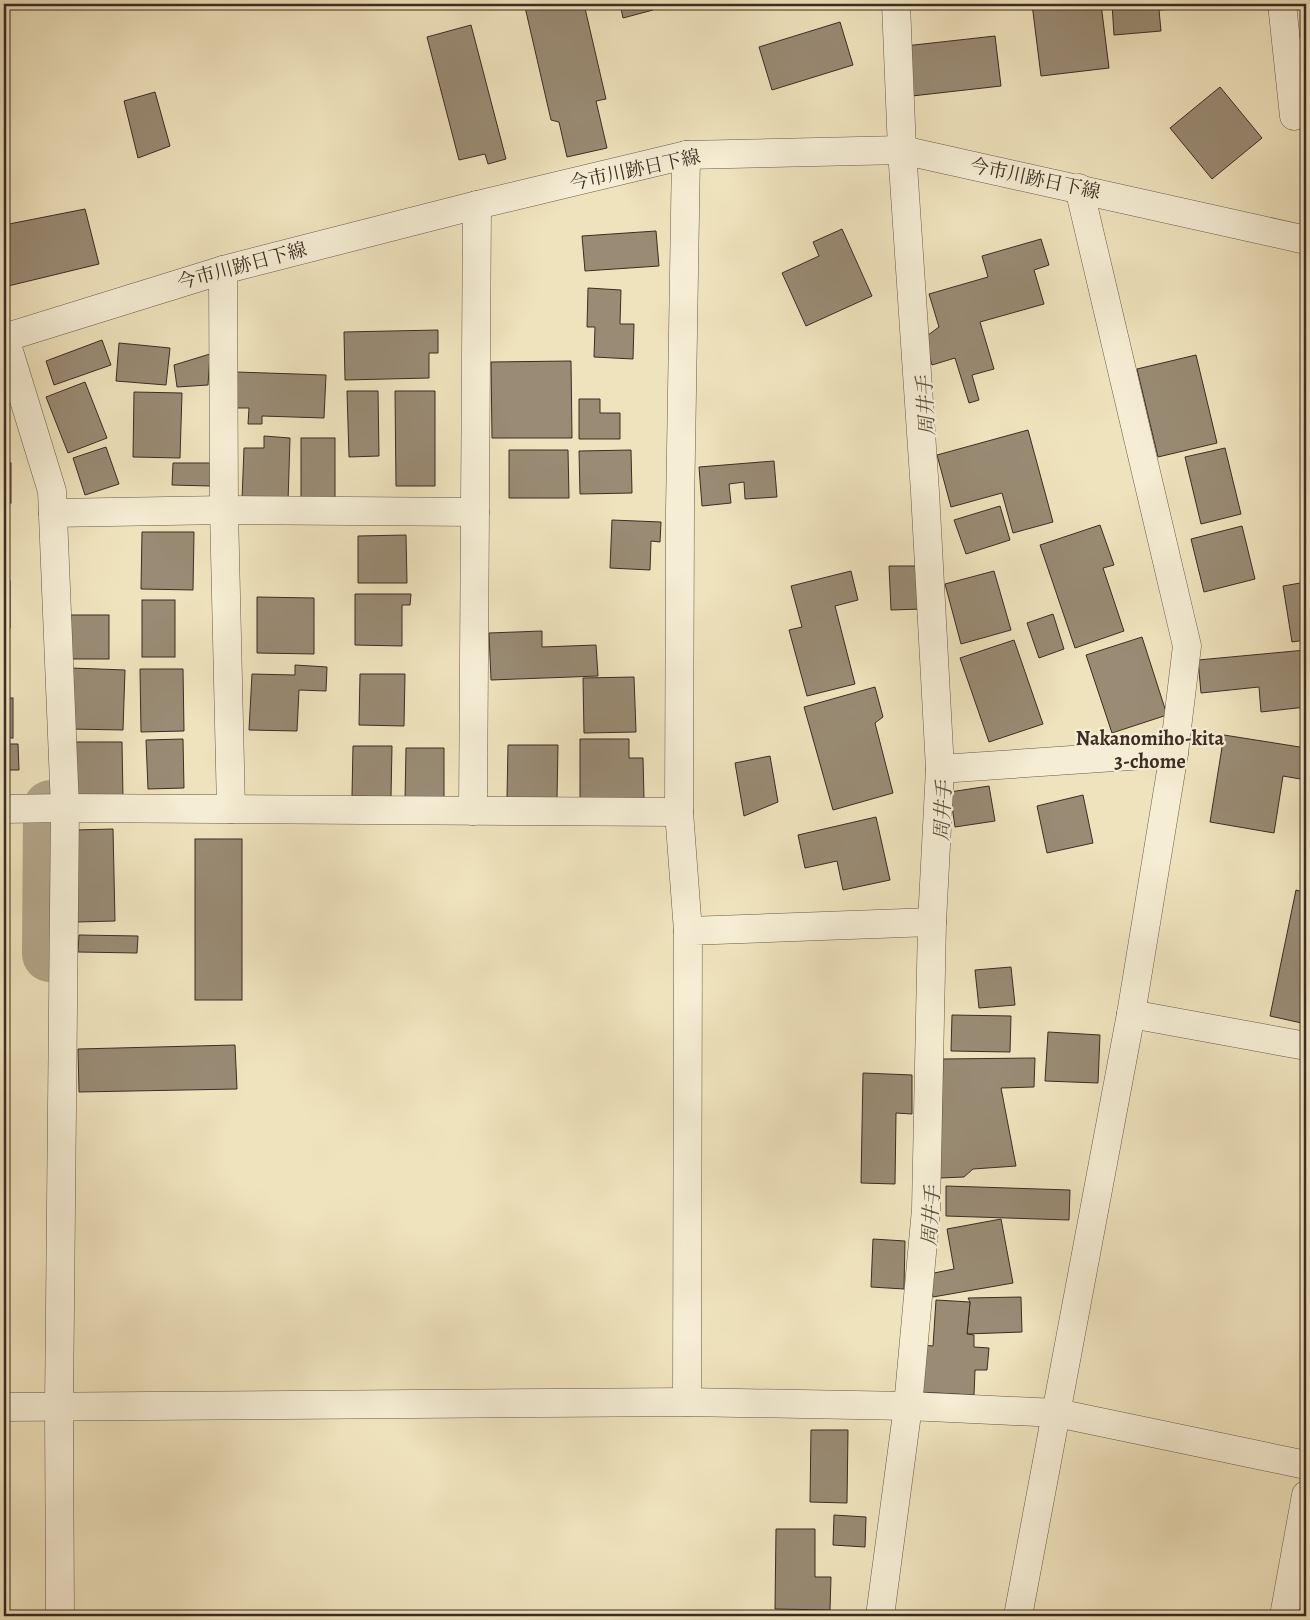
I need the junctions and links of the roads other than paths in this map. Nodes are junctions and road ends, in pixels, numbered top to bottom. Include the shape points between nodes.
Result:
1 (1282, 4) edge
2 (899, 5) edge
3 (1294, 116) dead end
4 (902, 150) junction
5 (686, 155) junction
6 (1079, 188) junction
7 (477, 205) junction
8 (1306, 240) edge
9 (223, 270) junction
10 (4, 337) edge
11 (224, 510) junction
12 (475, 512) junction
13 (53, 513) junction
14 (1174, 753) junction
15 (940, 769) junction
16 (64, 808) junction
17 (4, 809) edge
18 (231, 809) junction
19 (473, 810) junction
20 (679, 812) junction
21 (932, 922) junction
22 (688, 931) junction
23 (1131, 1014) junction
24 (1306, 1046) edge
25 (687, 1402) junction
26 (908, 1406) junction
27 (4, 1407) edge
28 (59, 1407) junction
29 (1057, 1413) junction
30 (1306, 1465) edge
31 (1306, 1495) edge
32 (60, 1616) edge
33 (880, 1616) edge
34 (1018, 1616) edge
35 (1284, 1616) edge

1 - 3 street
2 - 4 street
4 - 5 street, 今市川跡日下線
4 - 6 street, 今市川跡日下線
4 - 15 street
5 - 7 street, 今市川跡日下線
5 - 20 street
6 - 8 street, 今市川跡日下線
6 - 14 street via 1187,646
7 - 9 street, 今市川跡日下線
7 - 12 street
9 - 10 street, 今市川跡日下線
9 - 11 street
10 - 13 street via 52,491
11 - 12 street
11 - 13 street
11 - 18 street
12 - 19 street
13 - 16 street
14 - 15 street
14 - 23 street
15 - 21 street
16 - 17 street
16 - 18 street
16 - 28 street
18 - 19 street
19 - 20 street
20 - 22 street
21 - 22 street
21 - 26 street via 926,1209
22 - 25 street
23 - 24 street
23 - 29 street
25 - 26 street
25 - 28 street
26 - 29 street
26 - 33 street
27 - 28 street
28 - 32 street
29 - 30 street
29 - 34 street
31 - 35 street

